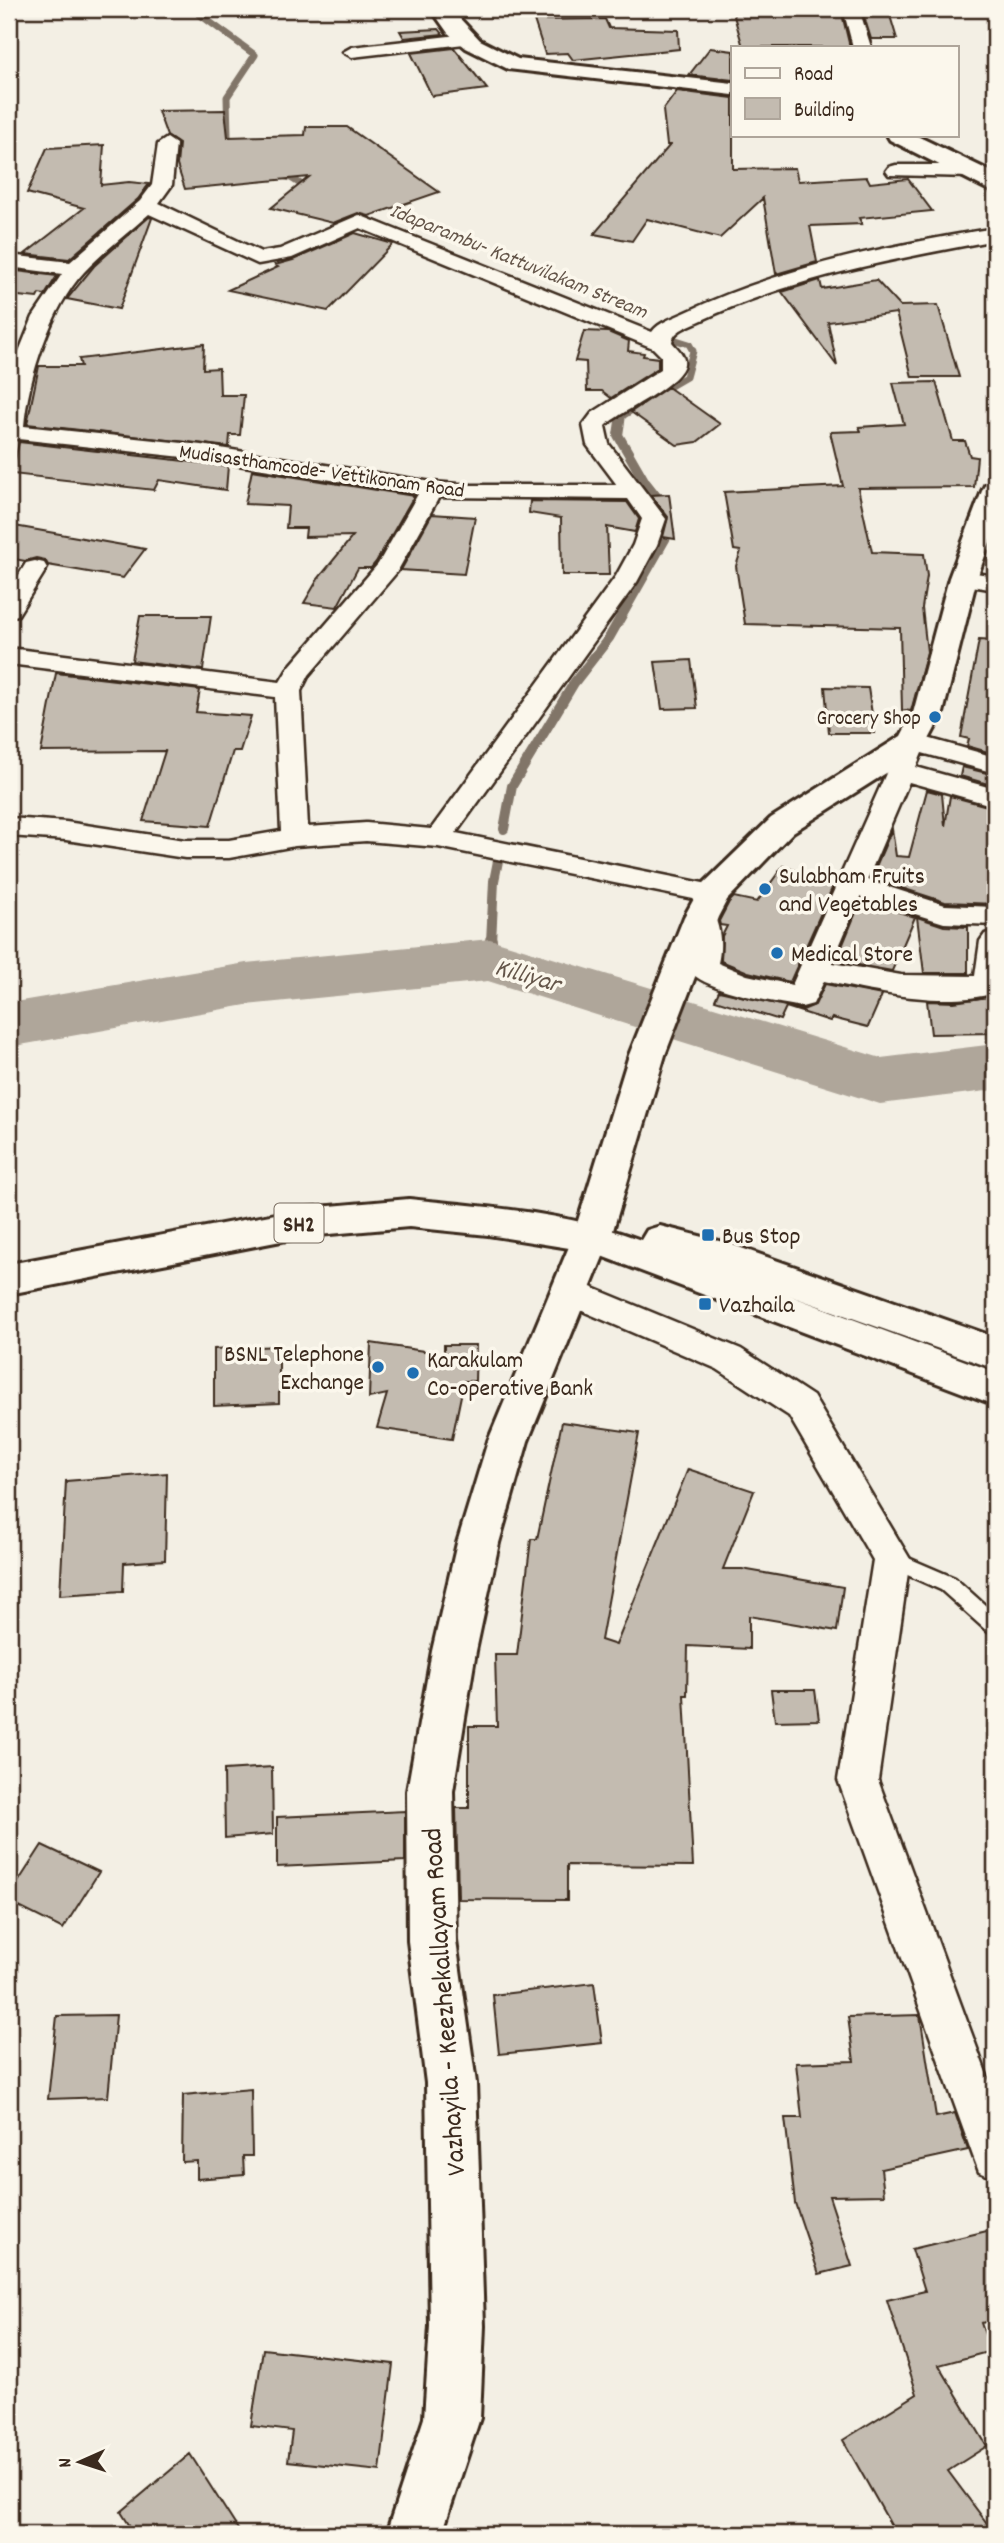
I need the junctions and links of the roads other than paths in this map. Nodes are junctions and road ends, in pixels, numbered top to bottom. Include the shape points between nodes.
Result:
1 (441, 9) edge
2 (851, 9) edge
3 (467, 39) junction
4 (862, 46) edge
5 (352, 52) dead end
6 (731, 89) edge
7 (900, 136) edge
8 (167, 144) dead end
9 (896, 171) dead end
10 (986, 177) edge
11 (147, 205) junction
12 (995, 234) edge
13 (9, 261) edge
14 (75, 269) junction
15 (662, 338) junction
16 (14, 384) edge
17 (432, 489) junction
18 (995, 491) edge
19 (635, 492) junction
20 (35, 568) dead end
21 (963, 578) junction
22 (995, 583) edge
23 (9, 610) edge
24 (9, 656) edge
25 (288, 691) junction
26 (913, 742) junction
27 (995, 765) edge
28 (900, 771) junction
29 (995, 798) edge
30 (9, 827) edge
31 (295, 837) junction
32 (445, 840) junction
33 (481, 847) joint
34 (851, 885) junction
35 (707, 905) junction
36 (995, 916) edge
37 (995, 941) edge
38 (814, 970) junction
39 (592, 1237) junction
40 (9, 1279) edge
41 (569, 1291) junction
42 (995, 1353) edge
43 (995, 1389) edge
44 (892, 1559) junction
45 (995, 1626) edge
46 (995, 2156) edge
47 (414, 2534) edge

1 - 3 street
2 - 4 street
3 - 5 street
3 - 6 street via 494,58 526,67
7 - 10 street
8 - 11 street via 162,185
9 - 10 street
11 - 14 street
11 - 15 street via 258,258 285,254 359,221 458,258 537,295
12 - 15 street via 847,262 708,309
13 - 14 street
14 - 16 street via 44,317
15 - 19 street via 675,359 670,373 594,425 598,445
16 - 17 street, Mudisasthamcode- Vettikonam Road via 21,394 13,432 201,452
17 - 19 street, Mudisasthamcode- Vettikonam Road
17 - 25 street via 388,567 298,673
18 - 21 street
19 - 32 street via 653,519 628,577
20 - 23 street
21 - 22 street
21 - 26 street via 928,713
24 - 25 street
25 - 31 street
26 - 27 street
26 - 28 street
26 - 35 street via 782,825
28 - 29 street
28 - 34 street
30 - 31 street via 185,849 229,849
31 - 32 street via 366,832
32 - 33 street
33 - 35 street
34 - 36 street via 944,914
34 - 38 street
35 - 38 street via 702,968 802,997
35 - 39 street, Vazhayila - Keezhekallayam Road via 648,1055
37 - 38 street via 989,985 946,990
39 - 40 street, SH2 via 409,1213 307,1222
39 - 41 street, Vazhayila - Keezhekallayam Road
39 - 42 street via 657,1239 727,1258
39 - 43 street, SH2
41 - 44 street via 729,1359 801,1406
41 - 47 street, Vazhayila - Keezhekallayam Road via 508,1441 478,1543 430,1791 432,1941 451,2082 457,2326 452,2418
44 - 45 lane via 948,1584
44 - 46 street via 858,1780

